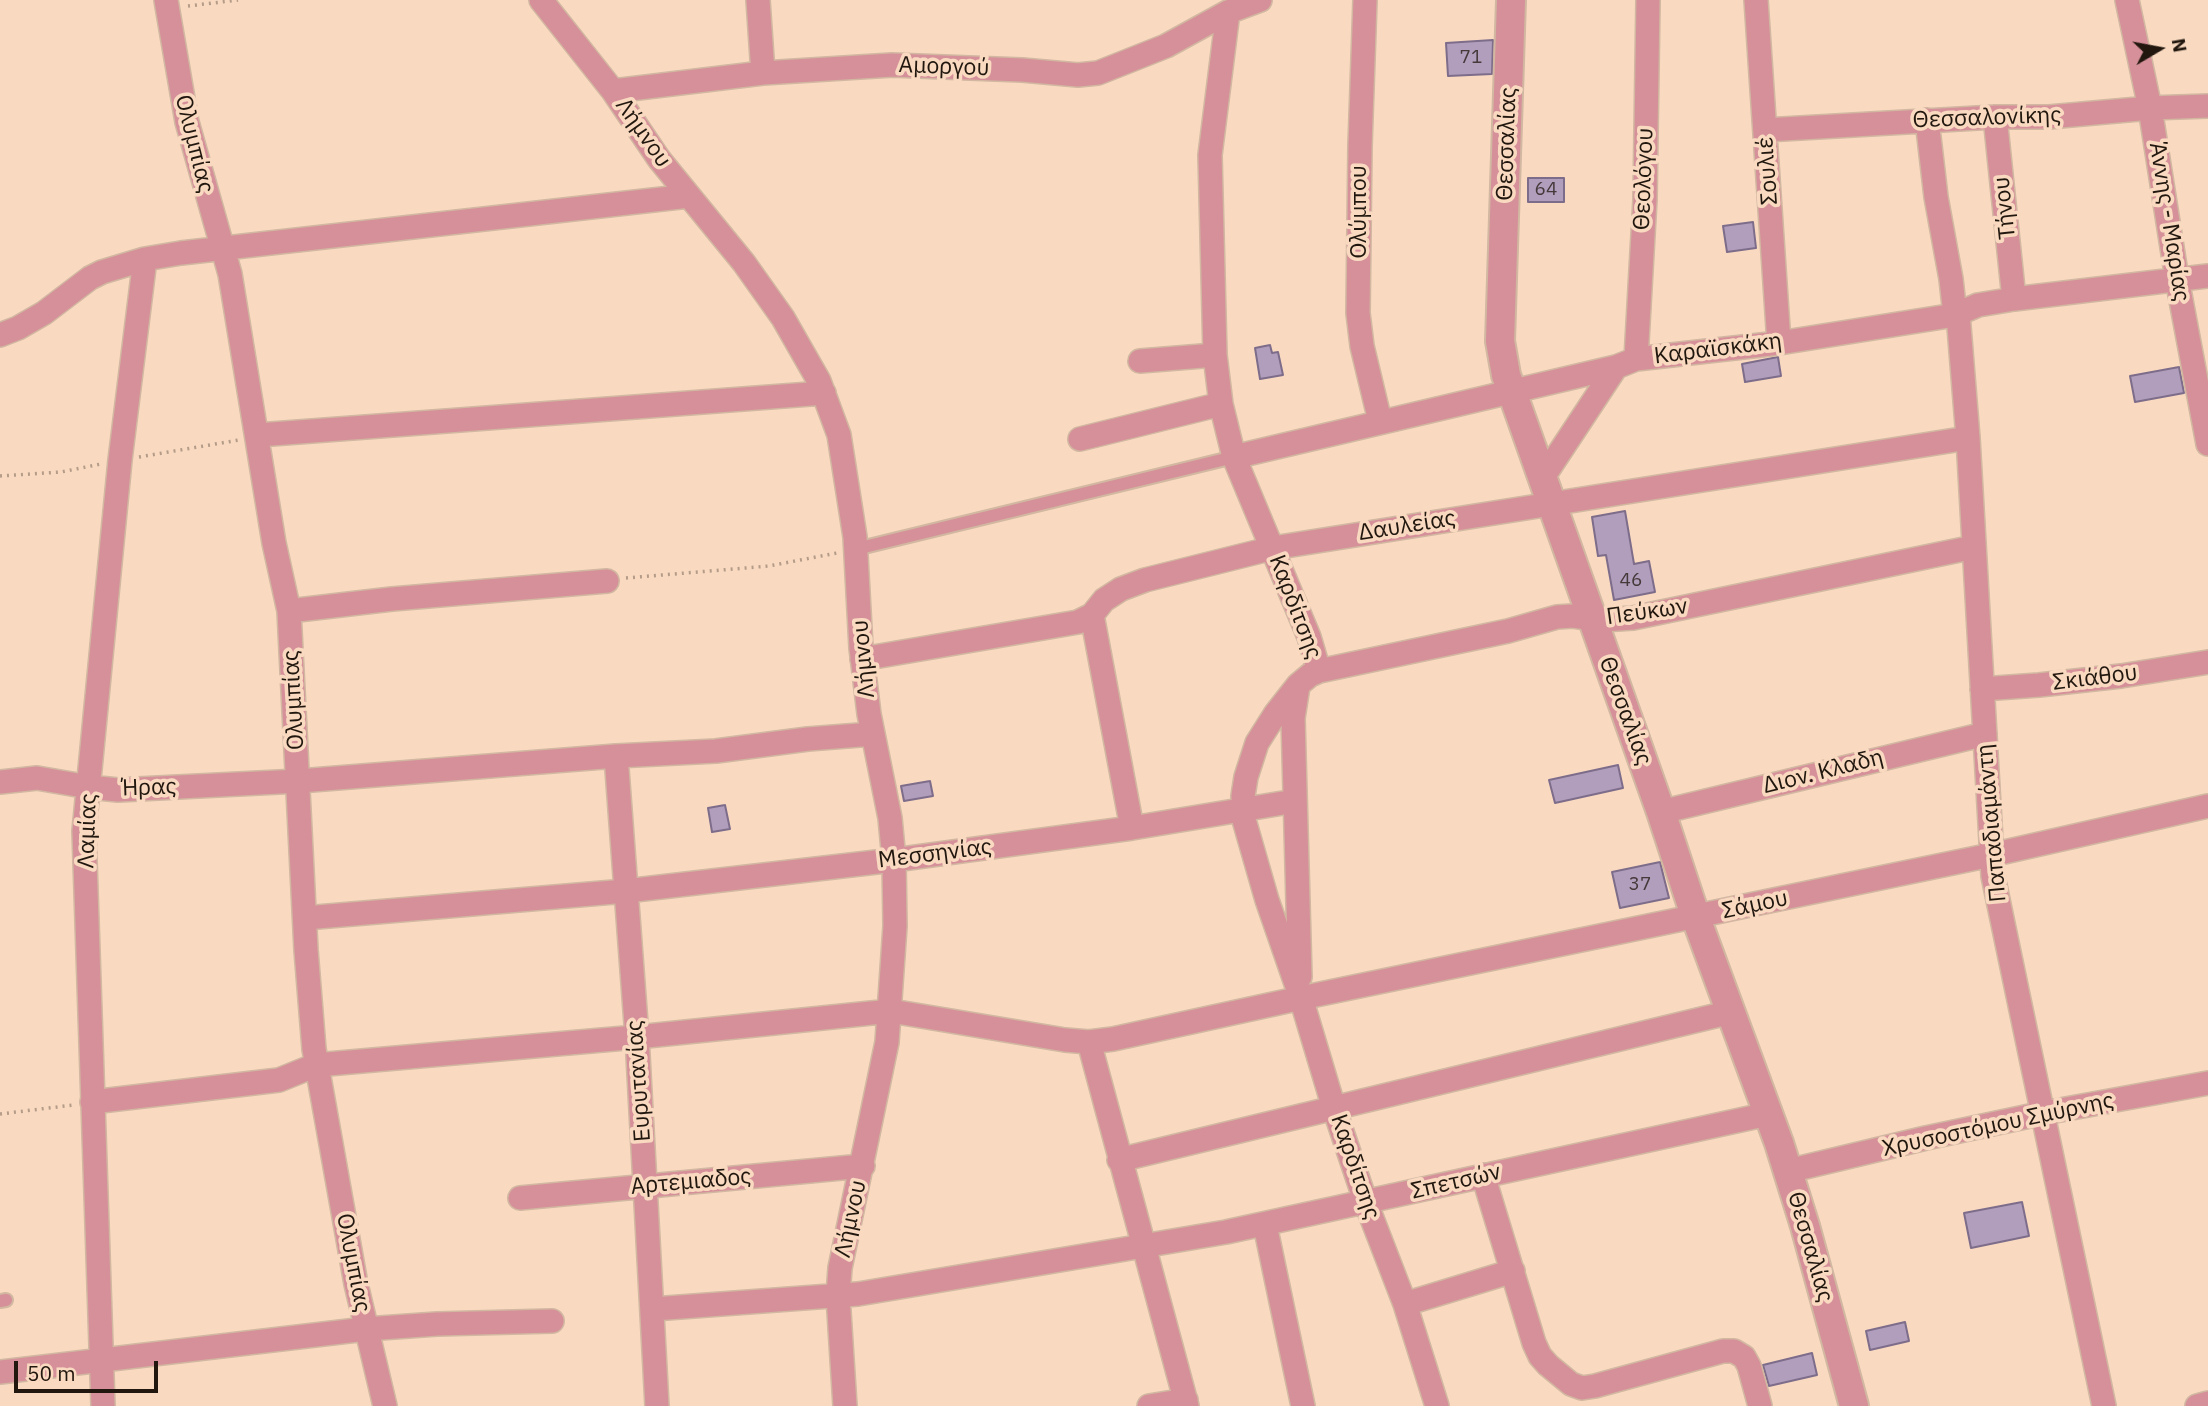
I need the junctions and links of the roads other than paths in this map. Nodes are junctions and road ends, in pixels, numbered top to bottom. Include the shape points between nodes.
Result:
1 (541, 0) edge
2 (758, 0) edge
3 (1260, 0) edge
4 (1365, 0) edge
5 (1511, 0) edge
6 (1648, 0) edge
7 (1756, 0) edge
8 (2127, 0) edge
9 (167, 4) edge
10 (1228, 12) junction
11 (763, 74) junction
12 (613, 91) junction
13 (2208, 106) edge
14 (2150, 108) junction
15 (1995, 117) junction
16 (1927, 120) junction
17 (1765, 130) junction
18 (689, 196) junction
19 (224, 248) junction
20 (145, 259) junction
21 (2208, 276) edge
22 (2177, 279) junction
23 (2014, 299) junction
24 (1956, 315) junction
25 (0, 335) edge
26 (1779, 343) junction
27 (1215, 355) junction
28 (1140, 361) dead end
29 (1626, 363) junction
30 (1512, 392) junction
31 (824, 393) junction
32 (1221, 404) junction
33 (1380, 421) junction
34 (2207, 429) edge
35 (258, 435) junction
36 (1968, 438) junction
37 (1080, 439) dead end
38 (1234, 457) junction
39 (1547, 491) junction
40 (1974, 547) junction
41 (1273, 548) junction
42 (856, 549) junction
43 (607, 581) road end
44 (289, 611) junction
45 (1092, 615) junction
46 (1592, 619) junction
47 (862, 659) junction
48 (2208, 662) edge
49 (1319, 671) junction
50 (1298, 685) junction
51 (1982, 689) junction
52 (873, 734) junction
53 (1984, 734) junction
54 (616, 756) junction
55 (299, 780) junction
56 (0, 782) edge
57 (89, 788) junction
58 (1295, 801) junction
59 (2208, 806) edge
60 (1243, 809) junction
61 (1661, 812) junction
62 (1132, 828) junction
63 (1991, 855) junction
64 (894, 860) junction
65 (626, 891) junction
66 (305, 918) junction
67 (1696, 918) junction
68 (1301, 998) junction
69 (891, 1011) junction
70 (1731, 1012) junction
71 (637, 1037) junction
72 (1089, 1042) junction
73 (316, 1065) junction
74 (2208, 1083) edge
75 (92, 1102) junction
76 (1334, 1108) junction
77 (2044, 1113) junction
78 (1768, 1114) junction
79 (1119, 1160) junction
80 (863, 1166) junction
81 (1788, 1171) junction
82 (1483, 1175) junction
83 (646, 1186) junction
84 (520, 1198) dead end
85 (1366, 1203) junction
86 (1265, 1224) junction
87 (1143, 1246) junction
88 (1513, 1271) junction
89 (838, 1296) junction
90 (1405, 1304) junction
91 (653, 1309) junction
92 (552, 1321) dead end
93 (366, 1329) junction
94 (102, 1359) junction
95 (0, 1373) edge
96 (1186, 1403) edge
97 (2208, 1403) edge
98 (103, 1406) edge
99 (385, 1406) edge
100 (657, 1406) edge
101 (845, 1406) edge
102 (1149, 1406) edge
103 (1303, 1406) edge
104 (1437, 1406) edge
105 (1760, 1406) edge
106 (1854, 1406) edge
107 (2104, 1406) edge
108 (2197, 1406) edge

1 - 12 street, Λήμνου
2 - 11 street
3 - 10 street, Αμοργού
4 - 33 street, Ολύμπου via 1358,313
5 - 30 street, Θεσσαλίας via 1500,341
6 - 29 street, Θεολόγου via 1645,199
7 - 17 street, Σουλιέ
8 - 14 street, Άννης - Μαρίας
9 - 19 street, Ολυμπίας via 187,122
10 - 11 street, Αμοργού via 1166,46 1098,73 892,65
10 - 27 street, Καρδίτσης via 1210,155
11 - 12 street, Αμοργού
12 - 18 street, Λήμνου
13 - 14 street, Θεσσαλονίκης
14 - 15 street, Θεσσαλονίκης
14 - 22 street, Άννης - Μαρίας
15 - 16 street, Θεσσαλονίκης
15 - 23 street, Τήνου
16 - 17 street, Θεσσαλονίκης
16 - 24 street, Παπαδιαμάντη
17 - 26 street, Σουλιέ
18 - 19 street
18 - 31 street, Λήμνου via 783,318
19 - 20 street
19 - 35 street, Ολυμπίας
20 - 25 street via 90,278 44,313
20 - 57 street, Λαμίας via 120,460
21 - 22 street, Καραϊσκάκη
22 - 23 street, Καραϊσκάκη
22 - 34 street, Άννης - Μαρίας
23 - 24 street, Καραϊσκάκη via 1978,305
24 - 26 street, Καραϊσκάκη
24 - 36 street, Παπαδιαμάντη
26 - 29 street, Καραϊσκάκη
27 - 28 street
27 - 32 street, Καρδίτσης
29 - 30 street, Καραϊσκάκη
29 - 39 street
30 - 33 street, Καραϊσκάκη
30 - 39 street, Θεσσαλίας
31 - 35 street
31 - 42 street, Λήμνου via 839,435
32 - 37 street
32 - 38 street, Καρδίτσης
33 - 38 street, Καραϊσκάκη
35 - 44 street, Ολυμπίας
36 - 39 street, Δαυλείας
36 - 40 street, Παπαδιαμάντη
38 - 41 street, Καρδίτσης
38 - 42 lane
39 - 41 street, Δαυλείας
39 - 46 street, Θεσσαλίας
40 - 46 street, Πεύκων via 1633,618
40 - 51 street, Παπαδιαμάντη
41 - 45 street, Δαυλείας via 1145,580 1104,600
41 - 49 street, Καρδίτσης
42 - 47 street, Λήμνου
43 - 44 street
44 - 55 street, Ολυμπίας
45 - 47 street, Δαυλείας via 1059,626
45 - 62 street
46 - 49 street, Πεύκων via 1557,617
46 - 61 street, Θεσσαλίας
47 - 52 street, Λήμνου
48 - 51 street, Σκιάθου
49 - 50 street, Καρδίτσης
50 - 58 street via 1293,718
50 - 60 street, Καρδίτσης via 1257,744 1246,777
51 - 53 street, Παπαδιαμάντη
52 - 54 street, Ήρας via 716,751
52 - 64 street, Λήμνου
53 - 61 street, Διον. Κλαδη
53 - 63 street, Παπαδιαμάντη
54 - 55 street, Ήρας
54 - 65 street, Ευρυτανίας
55 - 57 street, Ήρας
55 - 66 street, Ολυμπίας
56 - 57 street, Ήρας via 37,778
57 - 75 street, Λαμίας via 84,831
58 - 60 street, Μεσσηνίας
58 - 68 street
59 - 63 street, Σάμου
60 - 62 street, Μεσσηνίας
60 - 68 street, Καρδίτσης via 1267,900
61 - 67 street, Θεσσαλίας
62 - 64 street, Μεσσηνίας
63 - 67 street, Σάμου
63 - 77 street, Παπαδιαμάντη
64 - 65 street, Μεσσηνίας
64 - 69 street, Λήμνου
65 - 66 street, Μεσσηνίας
65 - 71 street, Ευρυτανίας
66 - 73 street, Ολυμπίας
67 - 68 street, Σάμου
67 - 70 street, Θεσσαλίας
68 - 72 street, Σάμου
68 - 76 street, Καρδίτσης
69 - 71 street, Σάμου
69 - 72 street, Σάμου
69 - 80 street, Λήμνου
70 - 76 street
70 - 78 street, Θεσσαλίας
71 - 73 street, Σάμου
71 - 83 street, Ευρυτανίας
72 - 79 street
73 - 75 street, Σάμου via 279,1080
73 - 93 street, Ολυμπίας
74 - 77 street, Χρυσοστόμου Σμύρνης
75 - 94 street, Λαμίας
76 - 79 street
76 - 85 street, Καρδίτσης
77 - 81 street, Χρυσοστόμου Σμύρνης
77 - 107 street, Παπαδιαμάντη
78 - 81 street, Θεσσαλίας
78 - 82 street, Σπετσών
79 - 87 street
80 - 83 street, Αρτεμιαδος
80 - 89 street, Λήμνου
81 - 106 street, Θεσσαλίας
82 - 85 street, Σπετσών
82 - 88 street
83 - 84 street, Αρτεμιαδος
83 - 91 street, Ευρυτανίας
85 - 86 street, Σπετσών
85 - 90 street, Καρδίτσης
86 - 87 street, Σπετσών
86 - 103 street
87 - 89 street, Σπετσών
87 - 96 street
88 - 90 street
88 - 105 street via 1540,1356 1571,1384 1595,1386 1734,1351 1749,1366
89 - 91 street, Σπετσών
89 - 101 street, Λήμνου
90 - 104 street, Καρδίτσης
91 - 100 street, Ευρυτανίας
92 - 93 street
93 - 94 street
93 - 99 street, Ολυμπίας
94 - 95 street
94 - 98 street, Λαμίας
96 - 102 street
97 - 108 street

